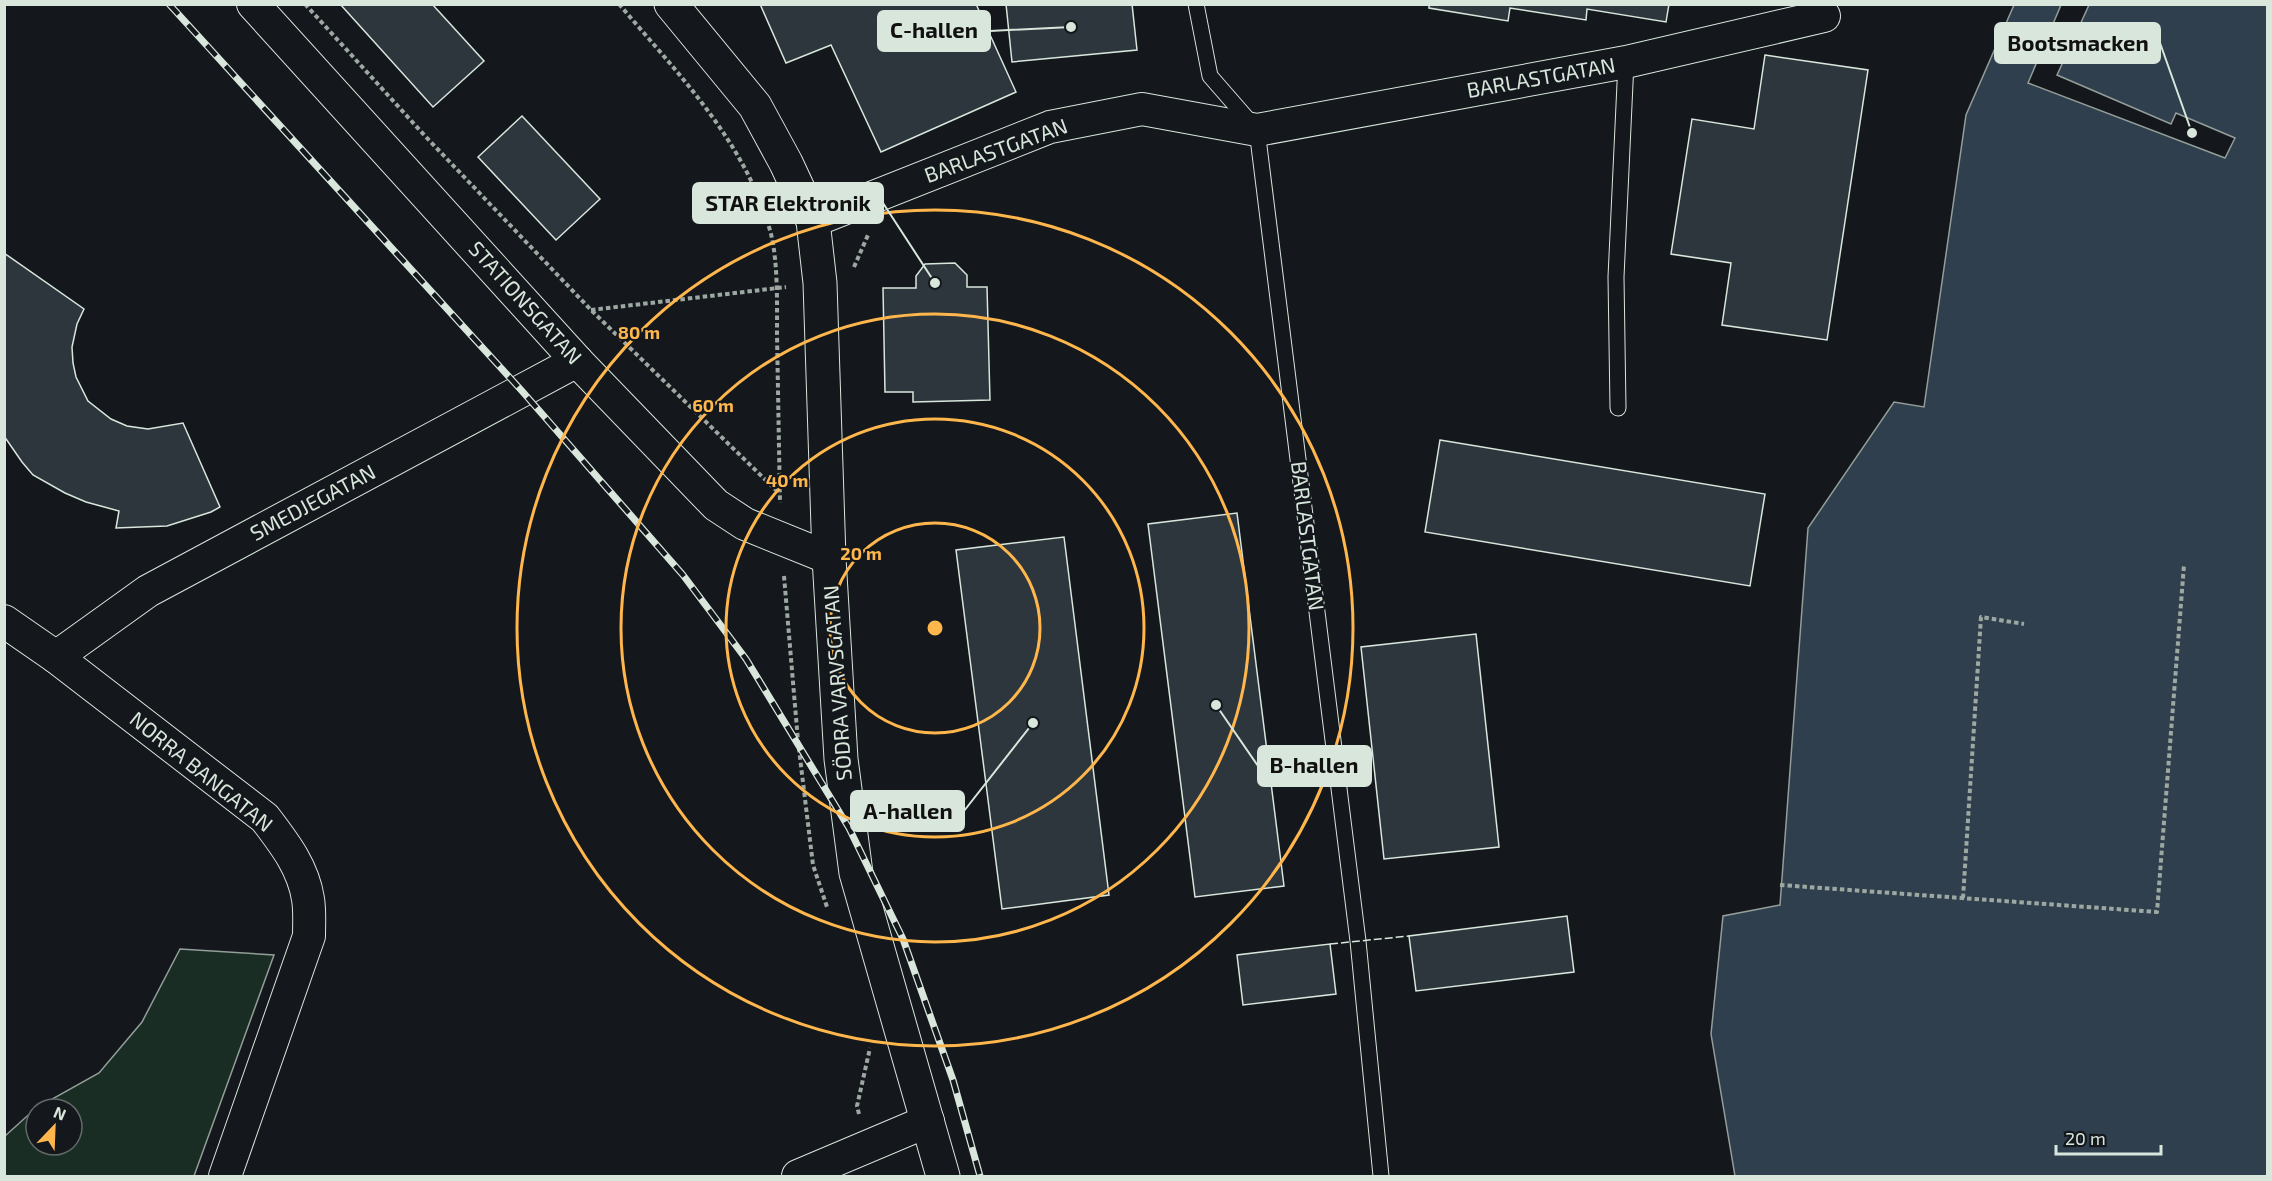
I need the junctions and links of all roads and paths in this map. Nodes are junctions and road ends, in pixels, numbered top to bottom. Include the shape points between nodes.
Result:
1 (253, 4) edge
2 (305, 4) edge
3 (671, 4) edge
4 (1197, 4) edge
5 (1824, 16) dead end
6 (1626, 62) junction
7 (1257, 130) junction
8 (888, 191) junction
9 (813, 221) junction
10 (820, 283) junction
11 (591, 310) junction
12 (578, 361) junction
13 (1617, 408) dead end
14 (780, 494) dead end
15 (829, 558) junction
16 (2184, 565) dead end
17 (4, 621) edge
18 (2025, 624) dead end
19 (56, 657) junction
20 (1780, 885) dead end
21 (1963, 898) junction
22 (928, 1121) junction
23 (225, 1176) edge
24 (798, 1176) edge
25 (943, 1176) edge
26 (1381, 1176) edge

1 - 12 street, STATIONSGATAN
2 - 11 path
3 - 9 street, SÖDRA VARVSGATAN via 755,106
4 - 7 lane via 1210,76
5 - 6 street, BARLASTGATAN
6 - 7 street, BARLASTGATAN
6 - 13 lane via 1616,277
7 - 8 street, BARLASTGATAN via 1142,109 1050,127
7 - 26 lane, BARLASTGATAN via 1358,941
8 - 9 street, BARLASTGATAN
8 - 10 path via 849,280
9 - 10 street, SÖDRA VARVSGATAN
10 - 11 path
10 - 15 street, SÖDRA VARVSGATAN
11 - 14 path
12 - 15 street, STATIONSGATAN via 716,505 745,524
12 - 19 street, SMEDJEGATAN via 148,591
15 - 22 street, SÖDRA VARVSGATAN via 841,759 856,873
16 - 21 path via 2157,912
17 - 19 street, NORRA BANGATAN
18 - 21 path via 1982,617
19 - 23 street, NORRA BANGATAN via 264,818 301,870 309,900 309,936
20 - 21 path
22 - 24 street
22 - 25 street, SÖDRA VARVSGATAN

